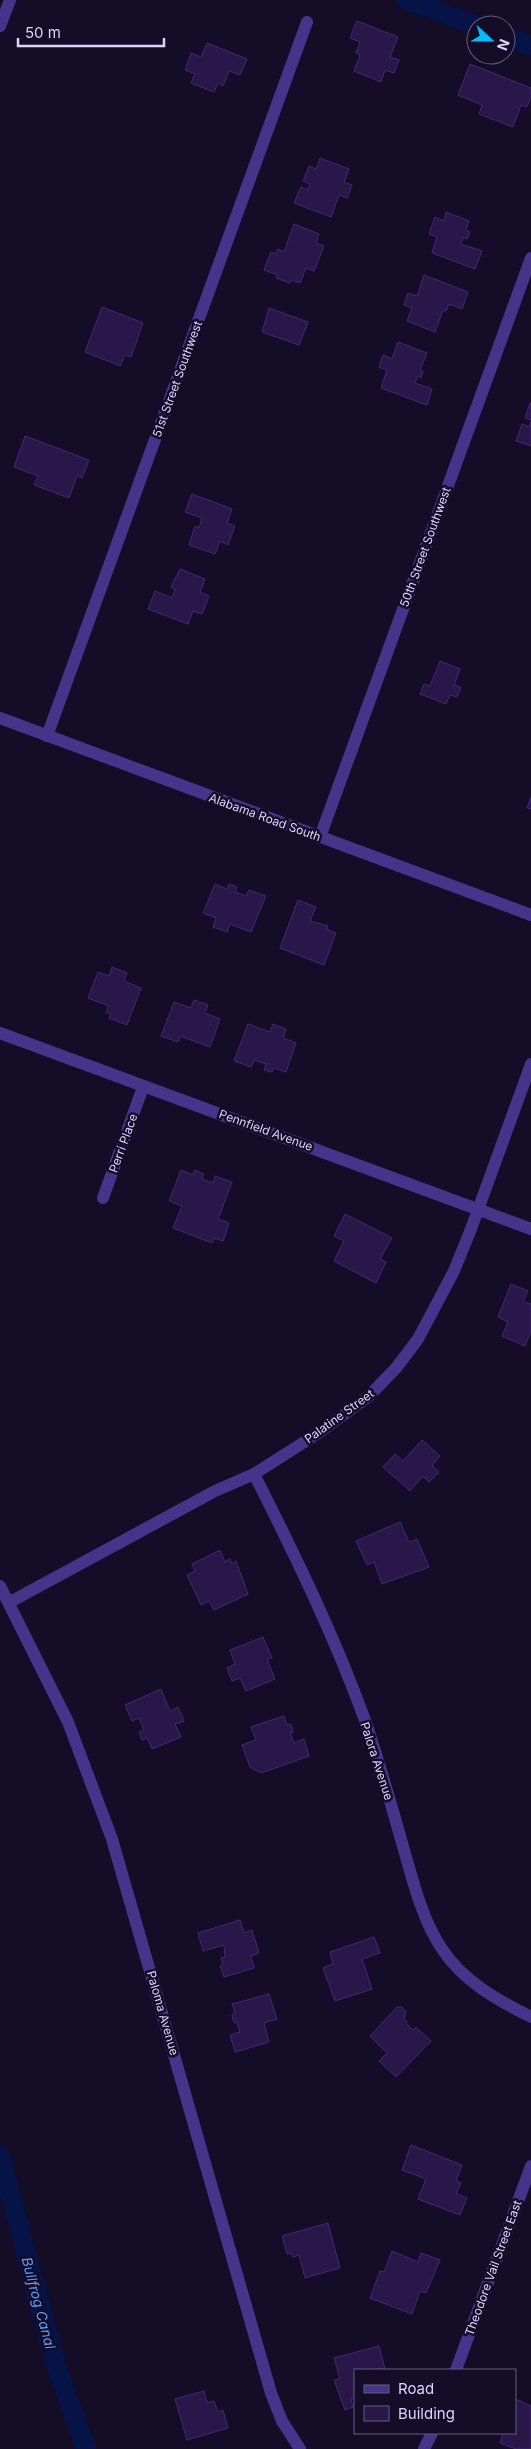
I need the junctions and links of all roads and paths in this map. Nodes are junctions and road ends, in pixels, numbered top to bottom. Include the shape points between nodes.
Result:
1 (10, 0) edge
2 (306, 22) dead end
3 (0, 26) edge
4 (531, 258) edge
5 (0, 718) edge
6 (47, 736) junction
7 (320, 837) junction
8 (531, 915) edge
9 (0, 1032) edge
10 (531, 1064) edge
11 (143, 1087) junction
12 (103, 1198) dead end
13 (478, 1209) junction
14 (531, 1229) edge
15 (254, 1474) junction
16 (0, 1586) edge
17 (10, 1602) junction
18 (531, 2017) edge
19 (531, 2166) edge
20 (456, 2369) edge
21 (432, 2434) edge
22 (300, 2449) edge
23 (424, 2449) edge

1 - 3 street
2 - 6 street, 51st Street Southwest
4 - 7 street, 50th Street Southwest
5 - 6 street, Alabama Road South
6 - 7 street, Alabama Road South
7 - 8 street, Alabama Road South
9 - 11 street, Pennfield Avenue
10 - 13 street, Palatine Street
11 - 12 street, Perri Place
11 - 13 street, Pennfield Avenue
13 - 14 street, Pennfield Avenue
13 - 15 street, Palatine Street via 436,1308 396,1368 368,1396 320,1432
15 - 17 street, Palatine Street via 215,1491
15 - 18 street, Palora Avenue via 315,1597 356,1696 430,1929 443,1951 478,1986
16 - 17 street, Paloma Avenue
17 - 22 street, Paloma Avenue via 68,1722 112,1839 271,2393 282,2421
19 - 20 street, Theodore Vail Street East
21 - 23 street

